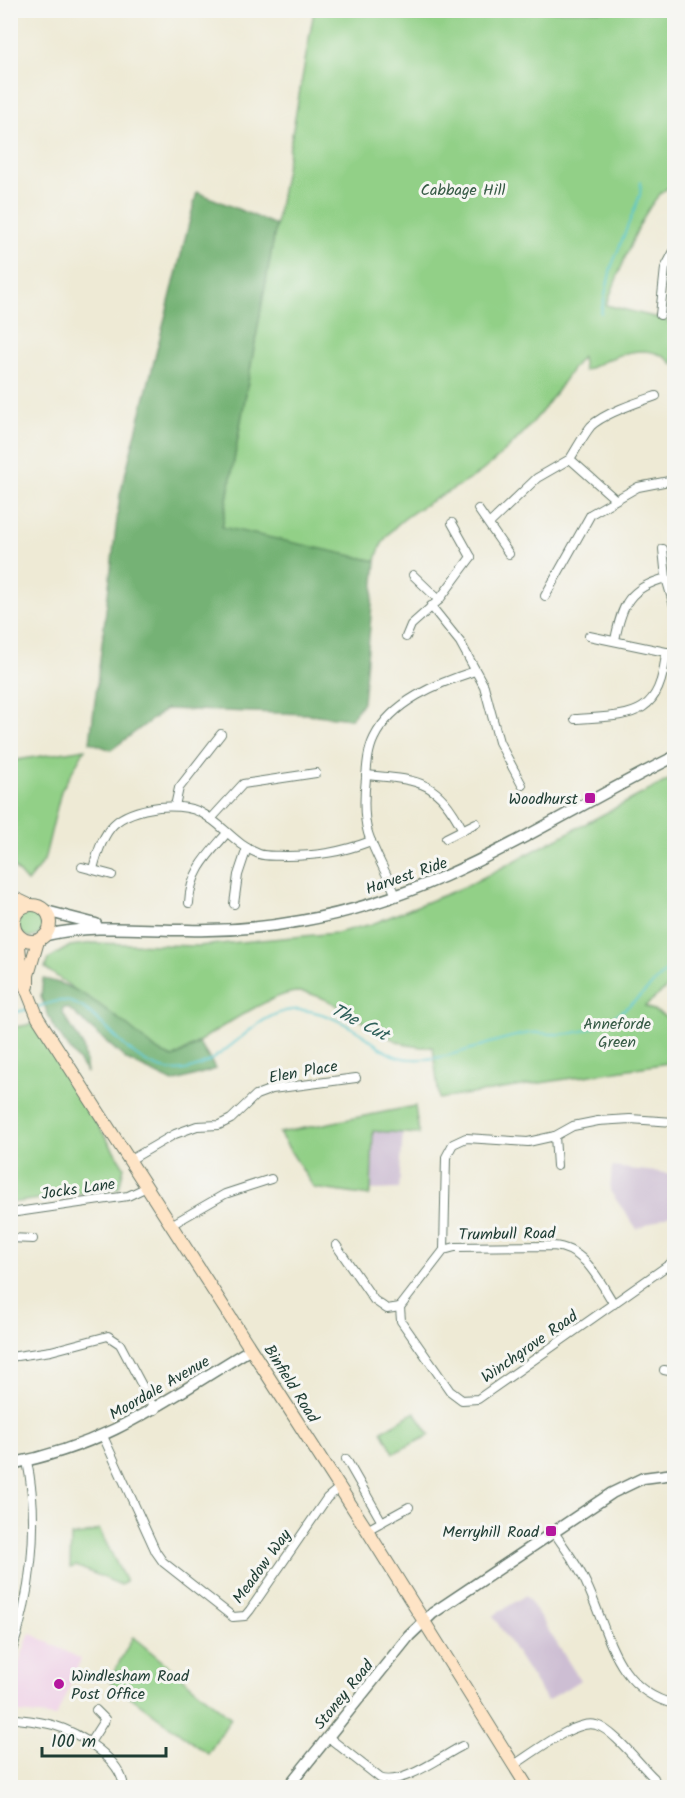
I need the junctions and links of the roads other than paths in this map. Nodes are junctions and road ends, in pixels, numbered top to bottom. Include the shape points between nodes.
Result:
1 (675, 251) edge
2 (660, 315) dead end
3 (656, 396) dead end
4 (570, 459) junction
5 (675, 480) edge
6 (615, 499) junction
7 (478, 508) dead end
8 (452, 523) dead end
9 (490, 523) junction
10 (663, 549) dead end
11 (509, 554) dead end
12 (413, 574) dead end
13 (666, 578) junction
14 (545, 596) dead end
15 (439, 600) junction
16 (431, 606) junction
17 (674, 606) edge
18 (589, 636) dead end
19 (406, 637) dead end
20 (615, 640) junction
21 (670, 652) edge
22 (475, 670) junction
23 (575, 718) dead end
24 (221, 734) dead end
25 (675, 757) edge
26 (316, 773) dead end
27 (366, 775) junction
28 (522, 785) dead end
29 (175, 807) junction
30 (211, 819) junction
31 (476, 823) dead end
32 (463, 830) junction
33 (227, 833) junction
34 (446, 838) dead end
35 (371, 841) junction
36 (247, 848) junction
37 (82, 867) dead end
38 (93, 869) junction
39 (112, 875) dead end
40 (10, 896) edge
41 (396, 896) junction
42 (189, 903) dead end
43 (234, 904) dead end
44 (29, 905) junction
45 (46, 911) junction
46 (14, 926) edge
47 (120, 928) junction
48 (42, 938) junction
49 (28, 997) junction
50 (356, 1078) dead end
51 (675, 1122) edge
52 (555, 1136) junction
53 (130, 1160) junction
54 (557, 1166) dead end
55 (271, 1179) dead end
56 (147, 1187) junction
57 (10, 1213) edge
58 (171, 1225) junction
59 (10, 1238) edge
60 (33, 1239) dead end
61 (336, 1245) dead end
62 (444, 1250) junction
63 (675, 1262) edge
64 (614, 1304) junction
65 (400, 1307) junction
66 (251, 1349) junction
67 (10, 1357) edge
68 (664, 1370) dead end
69 (675, 1372) edge
70 (155, 1410) junction
71 (103, 1436) junction
72 (346, 1459) dead end
73 (27, 1461) junction
74 (10, 1464) edge
75 (675, 1474) edge
76 (339, 1488) junction
77 (409, 1507) dead end
78 (382, 1522) junction
79 (367, 1530) junction
80 (554, 1532) junction
81 (424, 1622) junction
82 (10, 1657) edge
83 (675, 1704) edge
84 (96, 1710) dead end
85 (10, 1718) edge
86 (328, 1737) junction
87 (89, 1744) junction
88 (462, 1746) dead end
89 (514, 1765) junction
90 (124, 1788) edge
91 (288, 1788) edge
92 (528, 1788) edge
93 (658, 1788) edge

1 - 2 street via 665,268
3 - 4 street via 600,419 589,428
4 - 6 street
4 - 9 street via 537,478
5 - 6 street via 638,487
6 - 14 street via 591,514
7 - 9 street
8 - 15 street via 472,556
9 - 11 street
10 - 13 street
12 - 15 street
13 - 17 street
13 - 20 street via 627,600
15 - 16 street
16 - 19 street via 411,625
16 - 22 street via 460,642
18 - 20 street
20 - 21 street
21 - 23 street via 661,687 643,708 620,717
22 - 27 street via 432,687 388,717 373,738
22 - 28 street via 489,701 499,742
24 - 29 street via 182,783
25 - 41 street, Harvest Ride via 499,853
26 - 30 street via 243,784
27 - 32 street via 412,780 431,788 448,803
27 - 35 street via 365,812
29 - 30 street via 191,808
29 - 38 street via 143,809 117,820 105,834
30 - 33 street
31 - 32 street
32 - 34 street
33 - 36 street
33 - 42 street via 197,867
35 - 36 street via 318,856 266,855
35 - 41 street
36 - 43 street
37 - 38 street
38 - 39 street
40 - 44 main road
41 - 47 street, Harvest Ride via 315,918 265,926 198,930
44 - 45 main road
44 - 46 main road via 16,914
45 - 47 street, Harvest Ride
45 - 48 main road via 51,923
46 - 48 main road via 27,941
46 - 49 main road, Binfield Road
47 - 48 street, Harvest Ride via 86,927
48 - 49 main road, Binfield Road via 28,975
49 - 53 main road, Binfield Road
50 - 53 street, Elen Place via 272,1089 256,1095 219,1125 197,1126 175,1134
51 - 52 street via 598,1121 573,1126
52 - 54 street
52 - 62 street via 528,1142 466,1138 453,1144 446,1157
53 - 56 main road, Binfield Road
55 - 58 street via 225,1194
56 - 57 street, Jocks Lane via 128,1196
56 - 58 main road, Binfield Road
58 - 66 main road, Binfield Road
59 - 60 street
61 - 65 street via 374,1300 387,1309
62 - 64 street, Trumbull Road via 567,1247 585,1261
62 - 65 street, Trumbull Road
63 - 64 street, Winchgrove Road
64 - 65 street, Winchgrove Road via 494,1390 478,1399 462,1400 450,1391 401,1321
66 - 70 street, Moordale Avenue
66 - 76 main road, Binfield Road
67 - 70 street via 51,1352 108,1336 120,1344
68 - 69 street
70 - 71 street, Moordale Avenue
71 - 73 street, Moordale Avenue
71 - 76 street, Meadow Way via 156,1552 233,1617 244,1616 250,1610 327,1498
72 - 78 street
73 - 74 street, Moordale Avenue
73 - 82 street via 32,1536 21,1621
75 - 80 street, Stoney Road via 637,1480
76 - 79 main road, Binfield Road
77 - 78 street
78 - 79 street
79 - 81 main road, Binfield Road
80 - 81 street, Stoney Road
80 - 83 street via 585,1580 609,1639 630,1677 644,1692
81 - 86 street, Stoney Road
81 - 89 main road, Binfield Road
84 - 87 street via 105,1719
85 - 87 street via 53,1725
86 - 88 street via 380,1778 390,1781 402,1779
86 - 91 street, Stoney Road
87 - 90 street via 111,1759
89 - 92 main road, Binfield Road
89 - 93 street via 577,1726 596,1725 610,1733 654,1778

